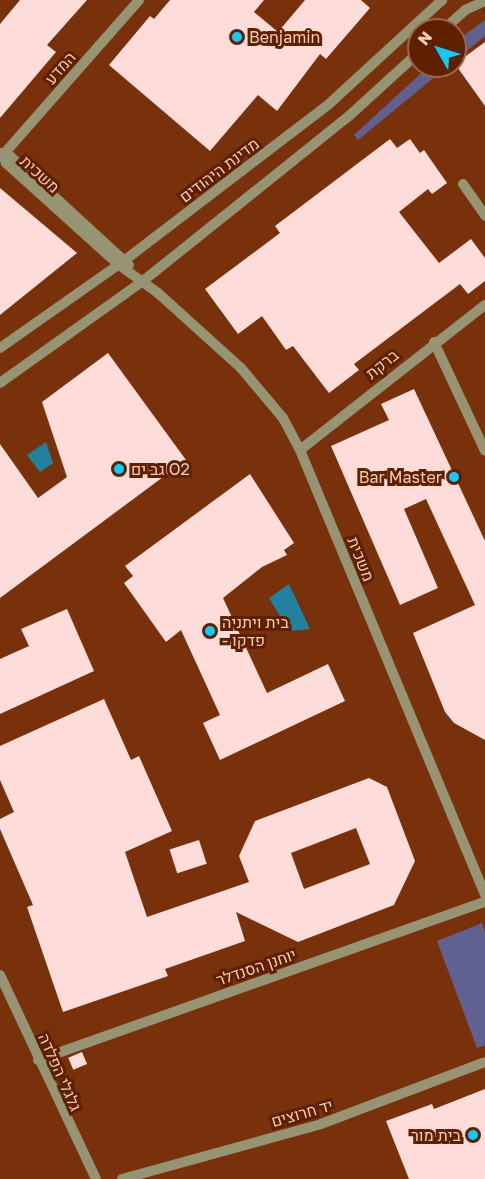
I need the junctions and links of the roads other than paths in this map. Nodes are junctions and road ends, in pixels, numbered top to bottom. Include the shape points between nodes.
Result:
1 (139, 0) edge
2 (442, 0) edge
3 (485, 1) edge
4 (456, 18) edge
5 (407, 63) edge
6 (2, 154) edge
7 (463, 184) dead end
8 (485, 216) edge
9 (122, 263) junction
10 (143, 281) junction
11 (485, 305) edge
12 (434, 342) junction
13 (0, 348) edge
14 (0, 383) edge
15 (300, 450) junction
16 (485, 452) edge
17 (481, 871) edge
18 (485, 895) edge
19 (485, 902) edge
20 (0, 975) edge
21 (38, 1060) junction
22 (485, 1062) edge
23 (96, 1179) edge
24 (122, 1179) edge

1 - 6 street, המדע
2 - 9 street, מדינת היהודים via 329,104
3 - 4 street
5 - 10 street via 349,116
6 - 9 street, משכית via 11,157
7 - 8 street
9 - 10 street, משכית
9 - 13 street, מדינת היהודים
10 - 14 street
10 - 15 street, משכית via 268,397
11 - 12 street, ברקת
12 - 15 street, ברקת
12 - 16 street
15 - 17 street, משכית
17 - 18 street, משכית
19 - 21 street, יוחנן הסנדלר
20 - 21 street, גלגלי הפלדה
21 - 23 street, גלגלי הפלדה
22 - 24 street, יד חרוצים via 321,1124

